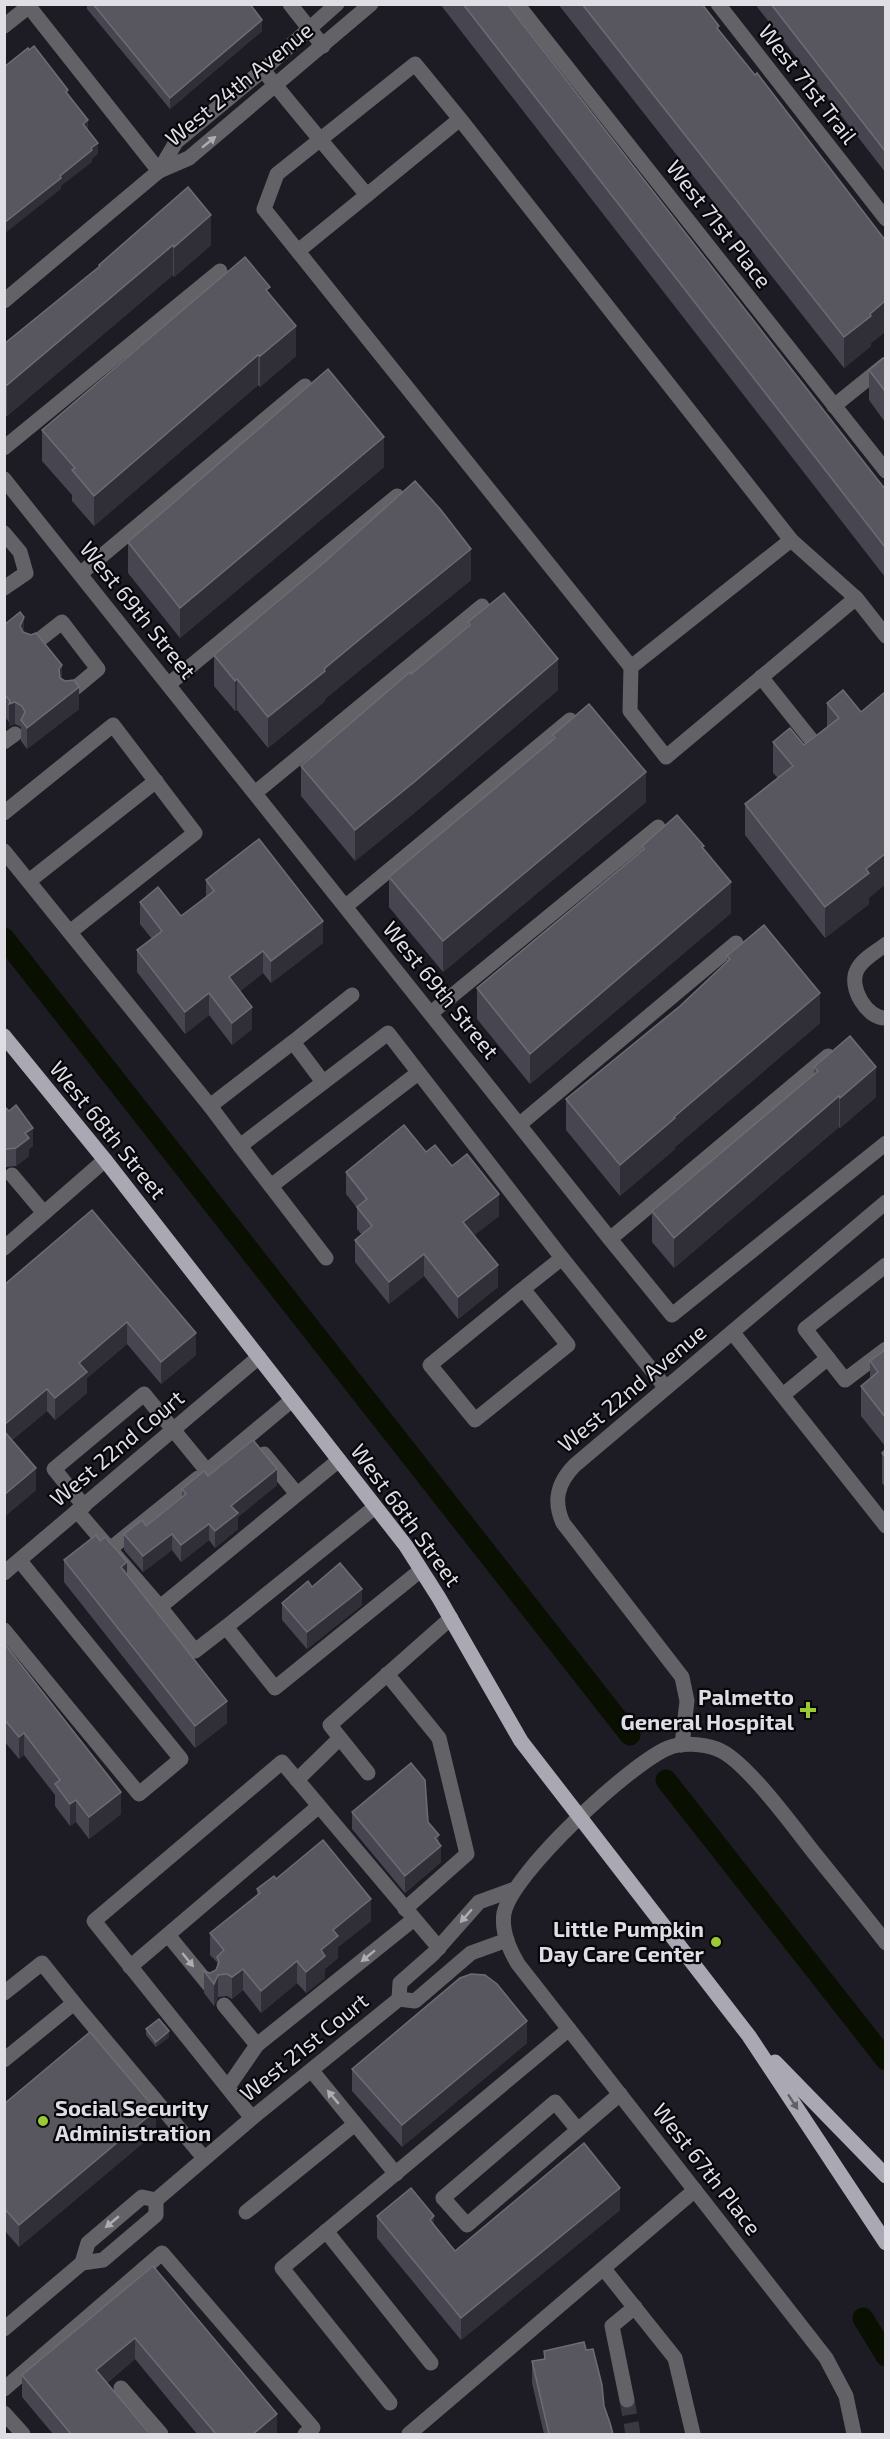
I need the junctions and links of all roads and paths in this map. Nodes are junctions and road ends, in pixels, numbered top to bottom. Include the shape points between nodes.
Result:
1 (290, 4) edge
2 (337, 4) edge
3 (371, 4) edge
4 (517, 4) edge
5 (718, 4) edge
6 (27, 6) edge
7 (4, 26) edge
8 (309, 28) junction
9 (323, 46) junction
10 (263, 70) junction
11 (276, 87) junction
12 (460, 119) junction
13 (321, 141) junction
14 (159, 171) junction
15 (367, 195) junction
16 (885, 219) edge
17 (298, 251) junction
18 (220, 271) dead end
19 (4, 301) edge
20 (885, 364) edge
21 (305, 386) edge
22 (834, 406) junction
23 (4, 448) edge
24 (885, 471) edge
25 (4, 479) edge
26 (397, 496) edge
27 (4, 533) edge
28 (791, 540) junction
29 (80, 574) junction
30 (4, 588) edge
31 (856, 598) junction
32 (483, 606) dead end
33 (885, 636) edge
34 (30, 647) edge
35 (631, 668) junction
36 (761, 677) junction
37 (168, 684) junction
38 (68, 694) edge
39 (570, 720) edge
40 (817, 747) edge
41 (156, 781) junction
42 (255, 793) junction
43 (4, 813) edge
44 (658, 827) dead end
45 (4, 852) edge
46 (28, 881) junction
47 (346, 906) junction
48 (69, 932) junction
49 (735, 943) dead end
50 (885, 944) edge
51 (352, 995) dead end
52 (431, 1013) junction
53 (885, 1018) edge
54 (4, 1036) edge
55 (293, 1042) junction
56 (840, 1046) edge
57 (418, 1072) junction
58 (323, 1082) junction
59 (210, 1106) junction
60 (520, 1124) junction
61 (885, 1143) edge
62 (240, 1146) junction
63 (105, 1160) junction
64 (12, 1175) dead end
65 (270, 1186) junction
66 (885, 1202) edge
67 (44, 1214) junction
68 (610, 1239) junction
69 (4, 1248) edge
70 (326, 1258) dead end
71 (562, 1258) junction
72 (885, 1265) edge
73 (523, 1290) junction
74 (733, 1333) junction
75 (885, 1349) edge
76 (259, 1357) junction
77 (828, 1358) junction
78 (666, 1388) junction
79 (783, 1395) junction
80 (292, 1400) junction
81 (173, 1430) junction
82 (249, 1436) junction
83 (339, 1460) junction
84 (207, 1471) junction
85 (297, 1494) junction
86 (375, 1507) junction
87 (81, 1508) junction
88 (885, 1526) edge
89 (110, 1548) junction
90 (20, 1561) junction
91 (421, 1570) junction
92 (4, 1573) edge
93 (160, 1607) junction
94 (451, 1618) junction
95 (226, 1627) junction
96 (4, 1630) edge
97 (387, 1674) junction
98 (340, 1738) junction
99 (681, 1745) junction
100 (369, 1773) dead end
101 (297, 1780) junction
102 (319, 1806) junction
103 (580, 1818) junction
104 (515, 1889) junction
105 (410, 1914) junction
106 (168, 1935) junction
107 (884, 1939) edge
108 (507, 1940) junction
109 (439, 1948) junction
110 (130, 1967) junction
111 (209, 1985) edge
112 (4, 1993) edge
113 (399, 2000) junction
114 (74, 2003) junction
115 (224, 2005) dead end
116 (569, 2028) junction
117 (749, 2036) junction
118 (257, 2045) junction
119 (4, 2060) edge
120 (312, 2071) junction
121 (228, 2087) junction
122 (620, 2094) junction
123 (252, 2118) junction
124 (355, 2124) junction
125 (578, 2130) junction
126 (204, 2158) junction
127 (396, 2174) junction
128 (885, 2176) edge
129 (695, 2190) junction
130 (156, 2200) junction
131 (246, 2212) dead end
132 (326, 2231) junction
133 (885, 2243) edge
134 (82, 2263) junction
135 (604, 2269) junction
136 (635, 2307) junction
137 (4, 2329) edge
138 (431, 2363) dead end
139 (121, 2388) dead end
140 (4, 2389) edge
141 (627, 2400) tunnel mouth
142 (390, 2403) dead end
143 (5, 2415) edge
144 (23, 2434) edge
145 (161, 2434) edge
146 (305, 2434) edge
147 (409, 2434) edge
148 (693, 2434) edge
149 (854, 2434) edge

1 - 8 street
2 - 8 street, West 24th Avenue
3 - 9 street, West 24th Avenue
4 - 22 street, West 71st Place
5 - 16 street, West 71st Trail
6 - 7 street
6 - 14 street
8 - 9 street
8 - 10 street, West 24th Avenue
9 - 11 street, West 24th Avenue
10 - 11 street
10 - 14 street, West 24th Avenue via 176,142
11 - 13 street
14 -> 11 street, West 24th Avenue via 189,158
12 - 13 street via 416,64
12 - 15 street
12 - 28 street
13 - 15 street
13 - 17 street via 277,174 264,208
14 - 19 street, West 24th Avenue
15 - 17 street
17 - 35 street
18 - 23 street
20 - 22 street
21 - 29 street
22 - 24 street, West 71st Place
25 - 29 street, West 69th Street
26 - 37 street
27 - 30 street via 20,552 26,573
28 - 31 street
28 - 35 street
29 - 37 street, West 69th Street
31 - 33 street
31 - 36 street
32 - 42 street
34 - 38 street via 62,622 98,669
35 - 36 street via 630,711 666,757
36 - 40 street
37 - 42 street, West 69th Street
39 - 47 street
41 - 43 street via 113,725
41 - 46 street
41 - 48 street via 195,833
42 - 47 street, West 69th Street
44 - 52 street
45 - 46 street
46 - 48 street
47 - 52 street, West 69th Street
48 - 59 street
49 - 60 street
50 - 53 street via 865,960 854,980 868,1009
51 - 55 street
52 - 60 street, West 69th Street
54 - 63 main road, West 68th Street
55 - 58 street
55 - 59 street
56 - 68 street
57 - 58 street via 388,1033
57 - 65 street
57 - 71 street
58 - 62 street
59 - 62 street
60 - 68 street, West 69th Street
61 - 68 street, West 69th Street via 672,1315
62 - 65 street
63 - 67 street
63 - 76 main road, West 68th Street
64 - 67 street
65 - 70 street
66 - 74 street, West 22nd Avenue
67 - 69 street
71 - 73 street
71 - 78 street
72 - 77 street via 805,1329
73 - 73 street via 568,1345 475,1420 430,1365
74 - 78 street, West 22nd Avenue
74 - 79 street
75 - 77 street via 845,1380
76 - 80 main road, West 68th Street
76 - 81 street, West 22nd Court
77 - 79 street
78 - 99 street, West 22nd Avenue via 567,1473 556,1502 571,1535 682,1677 687,1701
79 - 88 street
80 - 82 street
80 - 83 main road, West 68th Street
81 - 84 street
81 - 87 street, West 22nd Court
81 - 87 street via 144,1394 54,1469
82 - 84 street
82 - 85 street
83 - 85 street
83 - 86 main road, West 68th Street
84 - 89 street
85 - 93 street
86 - 91 main road, West 68th Street
86 - 95 street
87 - 89 street
87 - 90 street, West 22nd Court
89 - 93 street
90 - 92 street, West 22nd Court
90 - 96 street via 181,1759 139,1794
91 - 94 main road, West 68th Street
91 - 95 street via 275,1688
93 - 95 street via 195,1651
94 - 97 street
94 - 103 main road, West 68th Street via 506,1719
97 - 98 street via 330,1725
97 - 105 street via 439,1738 467,1854
98 - 100 street
98 - 101 street
99 - 103 street via 665,1749 629,1773
99 - 107 street via 715,1748 735,1760
101 - 102 street
101 - 110 street via 282,1762 94,1921
102 - 105 street
102 - 106 street
103 - 104 street via 538,1858
103 - 117 main road, West 68th Street
104 - 108 street via 504,1914
104 -> 109 street, West 21st Court via 479,1902
105 - 109 street
105 -> 118 street
106 - 110 street
106 -> 111 street
108 - 113 street, West 21st Court via 471,1953 415,2001
108 - 116 street, West 67th Place via 518,1964
109 - 113 street, West 21st Court via 400,1983
110 - 121 street
112 - 114 street via 42,1963
113 - 120 street, West 21st Court
114 - 119 street
114 - 126 street
115 - 118 street
116 - 122 street, West 67th Place
116 - 127 street
117 - 128 main road, West 68th Street
117 -> 133 main road, West 68th Street
118 - 121 street
120 - 123 street, West 21st Court
124 -> 120 street
121 - 123 street
122 - 125 street
122 - 129 street, West 67th Place
123 - 126 street, West 21st Court
124 - 127 street
124 - 131 street
125 - 125 street via 467,2225 444,2198 555,2102
126 - 130 street, West 21st Court
127 - 132 street
129 - 135 street
129 - 149 street, West 67th Place via 826,2358 846,2396
130 - 134 street, West 21st Court via 156,2215 103,2260
130 -> 134 street, West 21st Court via 142,2197 88,2243
132 - 138 street
132 - 142 street via 282,2268
134 - 137 street, West 21st Court
135 - 136 street
135 - 147 street
136 - 141 street via 612,2326
136 - 148 street via 675,2358
139 - 145 street
140 - 146 street via 162,2253 313,2428
143 - 144 street

